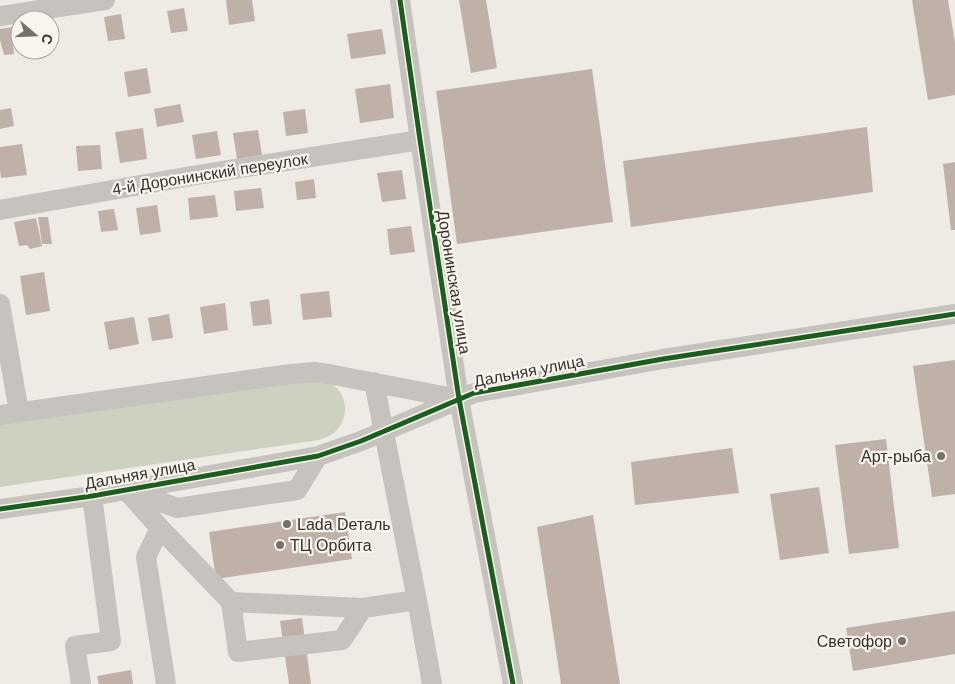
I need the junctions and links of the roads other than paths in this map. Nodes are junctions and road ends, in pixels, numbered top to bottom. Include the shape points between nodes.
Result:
1 (105, 0) edge
2 (400, 0) edge
3 (0, 16) edge
4 (420, 140) junction
5 (0, 210) edge
6 (0, 304) edge
7 (955, 314) edge
8 (374, 382) junction
9 (459, 399) junction
10 (9, 414) edge
11 (383, 432) junction
12 (318, 456) junction
13 (126, 490) junction
14 (92, 496) junction
15 (0, 509) edge
16 (160, 528) junction
17 (417, 600) junction
18 (231, 602) junction
19 (364, 608) junction
20 (81, 684) edge
21 (166, 684) edge
22 (432, 684) edge
23 (513, 684) edge

1 - 3 street
2 - 4 street, Доронинская улица
4 - 5 street, 4-й Доронинский переулок
4 - 9 street, Доронинская улица
6 - 10 street
7 - 9 street, Дальняя улица via 664,359 474,393
8 - 9 street, Дальняя улица
8 - 10 street, Дальняя улица via 315,372 291,374
8 - 11 street
9 - 11 street, Дальняя улица
9 - 23 street, Доронинская улица
11 - 12 street, Дальняя улица
11 - 17 street
12 - 13 street, Дальняя улица
12 - 13 street via 297,490 177,508
13 - 14 street, Дальняя улица
13 - 16 street
14 - 15 street, Дальняя улица
14 - 20 street via 111,641 75,646
16 - 18 street
16 - 21 street via 146,557
17 - 19 street
17 - 22 street
18 - 19 street
18 - 19 street via 238,652 342,640

